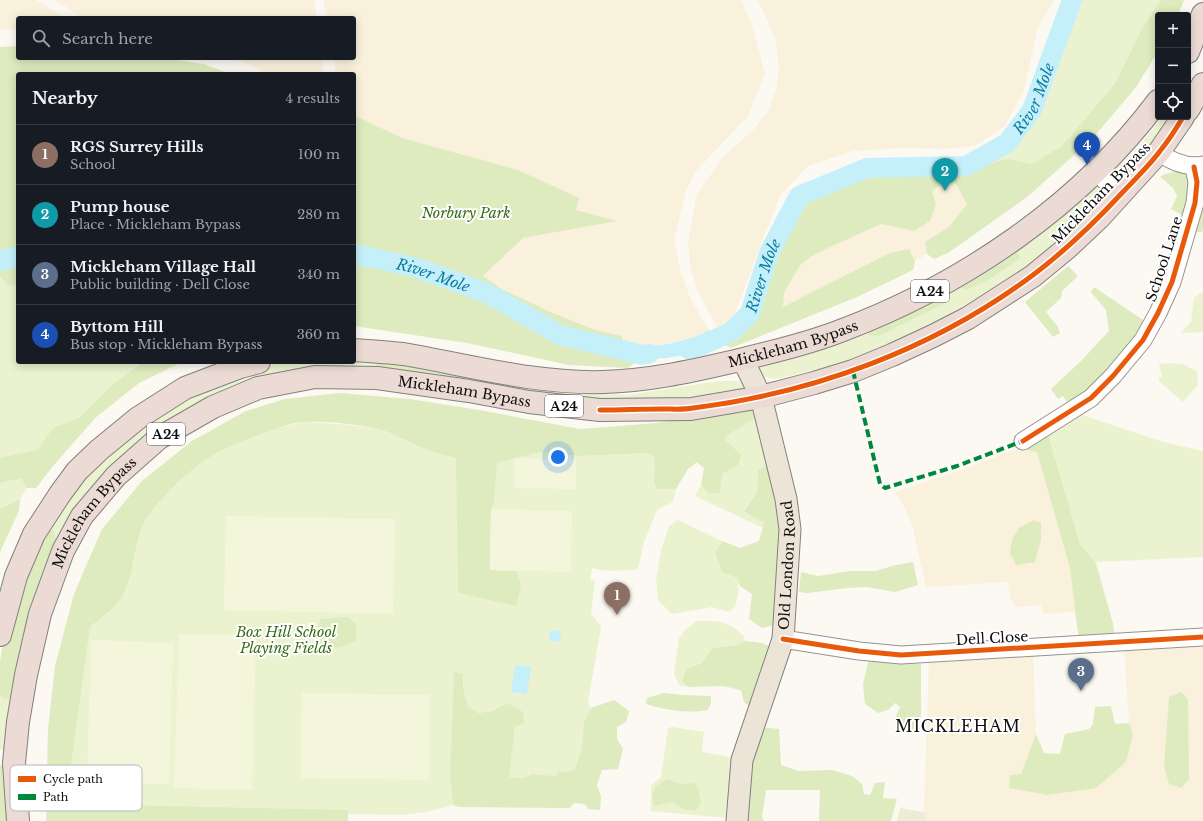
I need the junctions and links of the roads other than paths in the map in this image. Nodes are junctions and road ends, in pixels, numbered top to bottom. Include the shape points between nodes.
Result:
1 (1203, 14) edge
2 (1190, 48) edge
3 (1155, 106) edge
4 (1179, 120) edge
5 (1159, 152) junction
6 (1198, 166) edge
7 (1096, 171) junction
8 (1120, 195) junction
9 (356, 350) edge
10 (738, 360) junction
11 (251, 364) edge
12 (706, 368) junction
13 (758, 389) junction
14 (1023, 441) dead end
15 (0, 634) edge
16 (1203, 637) edge
17 (783, 639) junction
18 (7, 760) edge
19 (10, 777) edge
20 (16, 811) edge
21 (18, 821) edge
22 (737, 821) edge

1 - 2 highway
3 - 7 highway, Mickleham Bypass / A24
4 - 5 highway, Mickleham Bypass / A24
5 - 6 street via 1179,163
5 - 8 highway, Mickleham Bypass / A24
6 - 14 street, School Lane via 1195,203 1172,282 1143,340 1091,398
7 - 8 street
7 - 10 highway, Mickleham Bypass / A24 via 1050,212 1010,242 943,284 842,331
8 - 13 highway, Mickleham Bypass / A24 via 1067,248 1033,276 968,318 853,371 814,383
9 - 12 highway, Mickleham Bypass / A24 via 402,354 559,380 610,382 661,377
10 - 12 highway, Mickleham Bypass / A24
10 - 13 main road, Old London Road via 746,366
11 - 15 highway, A24 via 185,388 138,418 77,471 34,534 16,576
12 - 13 main road
13 - 17 main road, Old London Road via 786,500 790,529
13 - 18 highway, Mickleham Bypass / A24 via 691,409 600,410 529,402 377,378 315,377 258,388 213,407 159,438 116,476 82,516 63,552 40,614 18,722
16 - 17 street, Dell Close via 901,655
17 - 22 main road, Old London Road via 742,760
18 - 19 highway, Mickleham Bypass / A24
20 - 21 highway, Mickleham Bypass / A24

